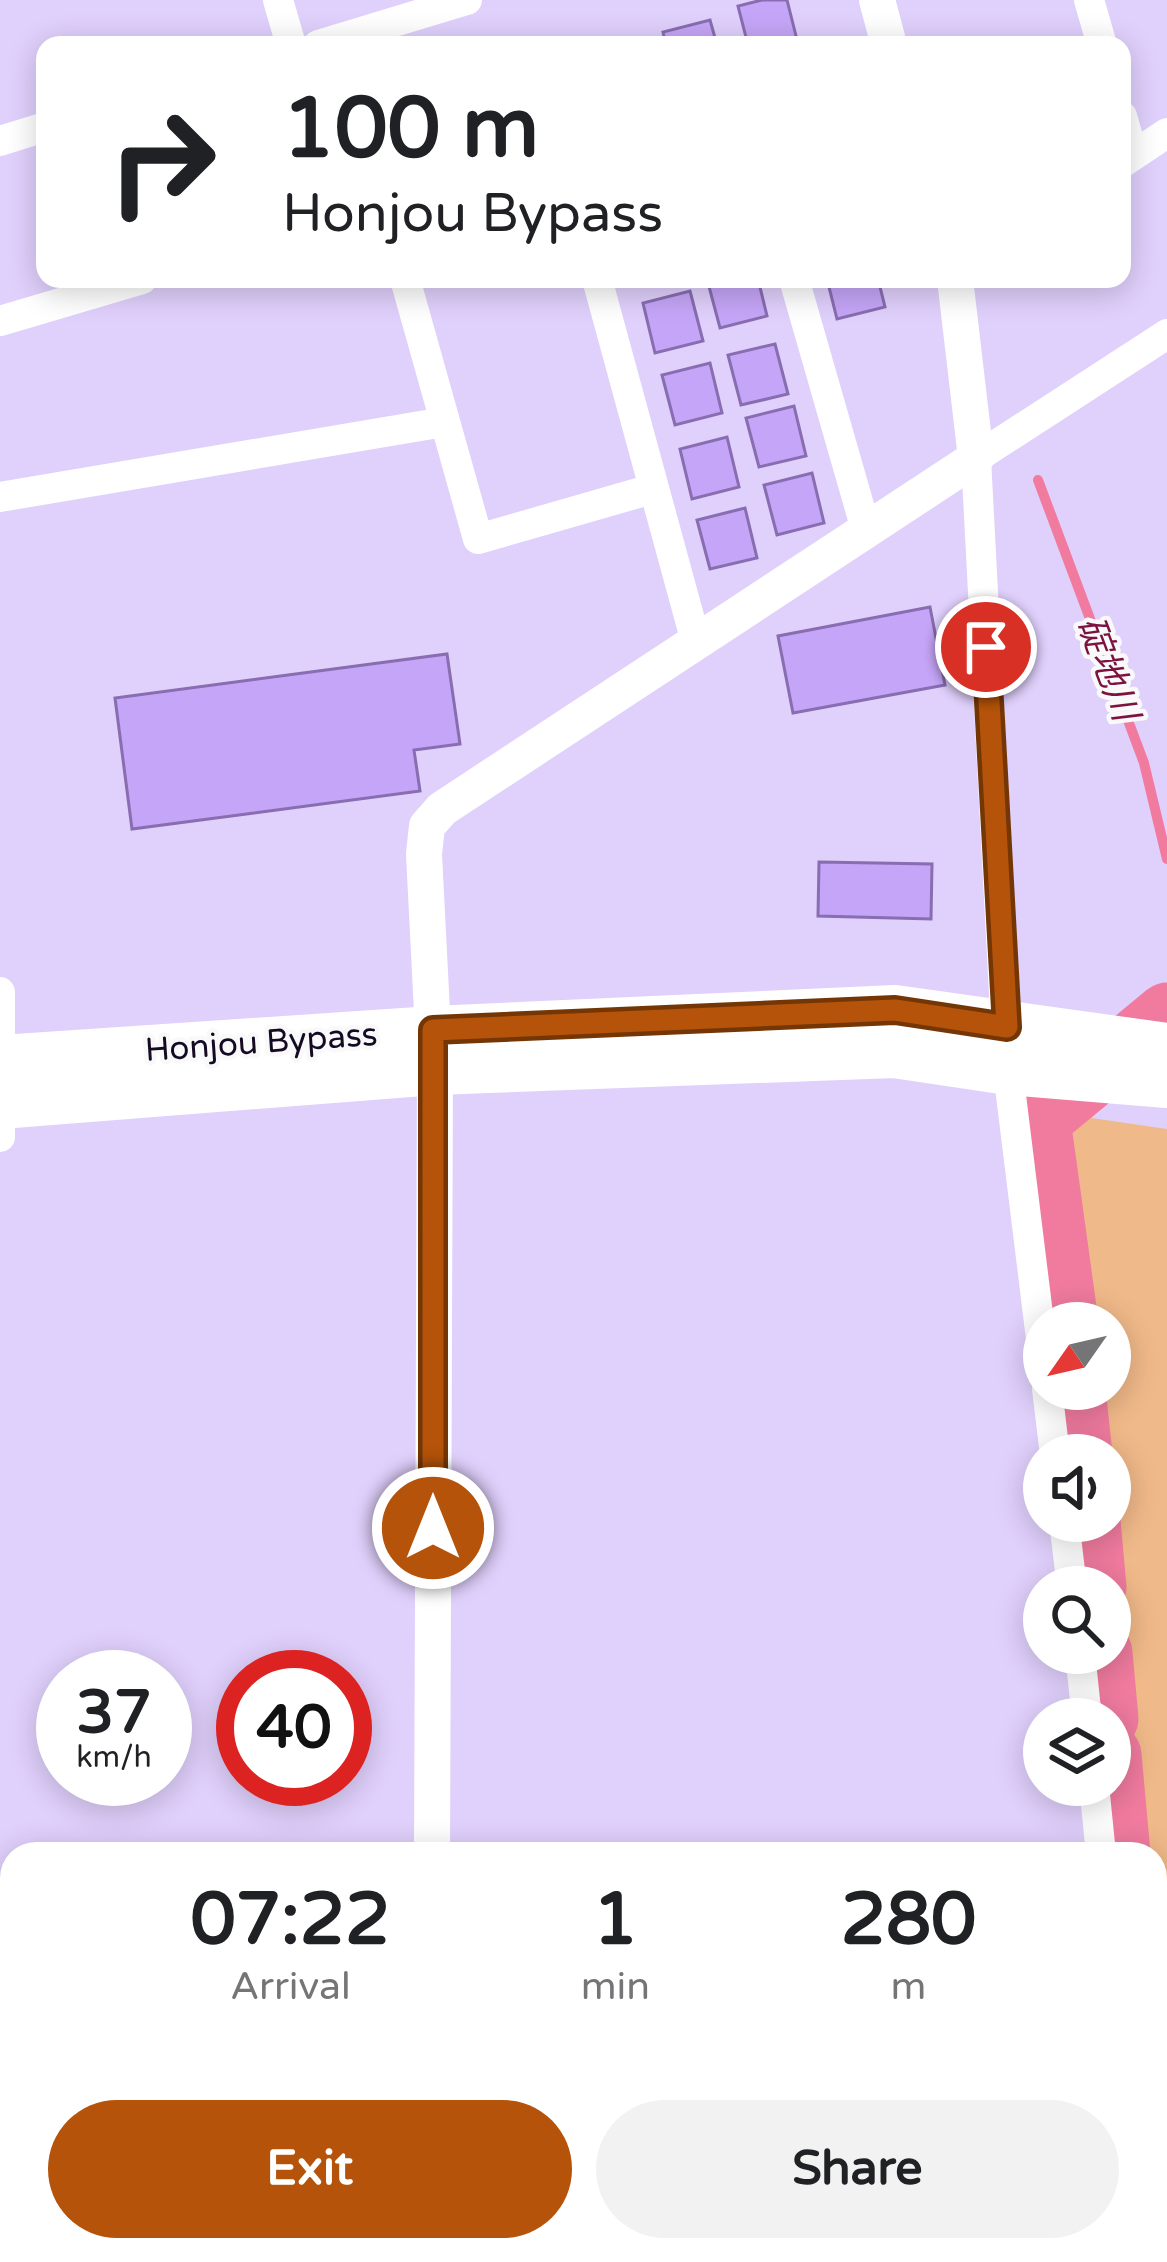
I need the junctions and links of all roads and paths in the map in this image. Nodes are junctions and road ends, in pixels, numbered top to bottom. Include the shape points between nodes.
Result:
1 (278, 0) edge
2 (467, 0) edge
3 (877, 0) edge
4 (1089, 0) edge
5 (288, 36) edge
6 (348, 36) edge
7 (887, 36) edge
8 (1099, 36) edge
9 (36, 130) edge
10 (1167, 133) edge
11 (0, 141) edge
12 (1131, 157) edge
13 (112, 288) edge
14 (407, 288) edge
15 (599, 288) edge
16 (797, 288) edge
17 (956, 288) edge
18 (0, 321) edge
19 (1167, 334) edge
20 (443, 422) junction
21 (976, 458) junction
22 (652, 489) junction
23 (0, 497) edge
24 (867, 532) junction
25 (696, 641) junction
26 (0, 992) edge
27 (1167, 1047) edge
28 (1007, 1049) junction
29 (434, 1051) junction
30 (1, 1059) edge
31 (1167, 1084) edge
32 (0, 1106) edge
33 (0, 1137) edge
34 (1037, 1302) edge
35 (1096, 1806) edge
36 (432, 1842) edge
37 (1100, 1842) edge

1 - 5 street
2 - 6 street
3 - 7 street
4 - 8 street
9 - 11 street
10 - 12 street
13 - 18 street
14 - 20 street
15 - 22 street
16 - 24 street
17 - 21 street
19 - 21 street
20 - 22 street via 478,539
20 - 23 street
21 - 24 street
21 - 28 street
22 - 25 street
24 - 25 street
25 - 29 street via 442,809 428,826
26 - 30 street
27 - 28 highway, Honjou Bypass
28 - 29 highway, Honjou Bypass
28 - 31 highway, Honjou Bypass
28 - 34 street
29 - 30 highway, Honjou Bypass
29 - 32 highway, Honjou Bypass
29 - 36 street
30 - 32 street
32 - 33 street
35 - 37 street

